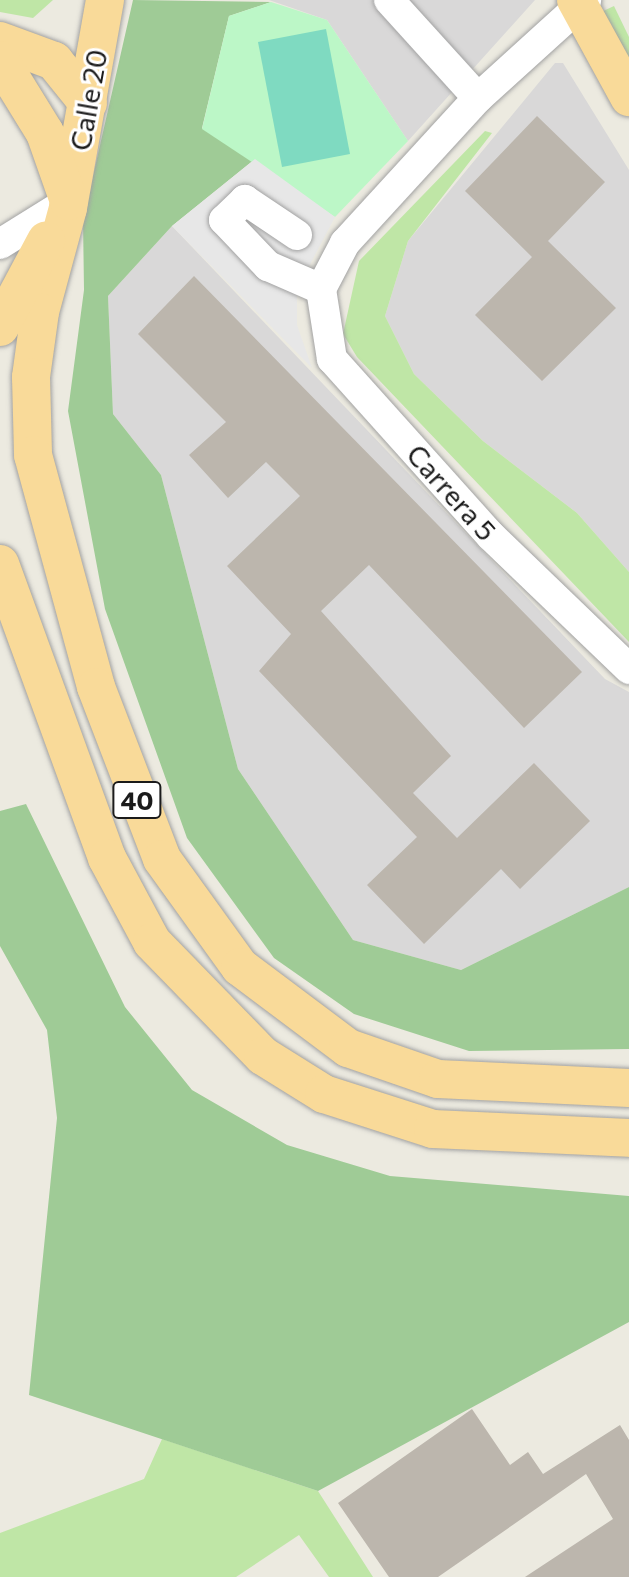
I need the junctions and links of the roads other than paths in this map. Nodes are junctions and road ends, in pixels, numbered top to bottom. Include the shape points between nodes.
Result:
1 (105, 0) edge
2 (389, 0) edge
3 (580, 2) edge
4 (0, 41) edge
5 (0, 60) edge
6 (629, 97) edge
7 (478, 98) junction
8 (88, 103) junction
9 (69, 201) junction
10 (297, 235) dead end
11 (0, 244) edge
12 (321, 289) junction
13 (0, 327) edge
14 (0, 564) edge
15 (629, 669) edge
16 (629, 1088) edge
17 (629, 1138) edge

1 - 8 main road, Calle 20
2 - 7 street
3 - 6 main road
3 - 7 street
4 - 8 main road via 54,61
5 - 9 main road via 45,133
7 - 12 street via 345,243
8 - 9 main road, Calle 20
9 - 11 street
9 - 13 main road
9 - 16 main road, 40 via 40,312 31,377 33,455 96,687 162,859 185,897 240,967 348,1048 438,1079
10 - 12 street via 245,200 224,220 268,266
12 - 15 street, Carrera 5 via 332,359 491,536
14 - 17 main road via 107,858 152,942 263,1056 324,1094 433,1129

